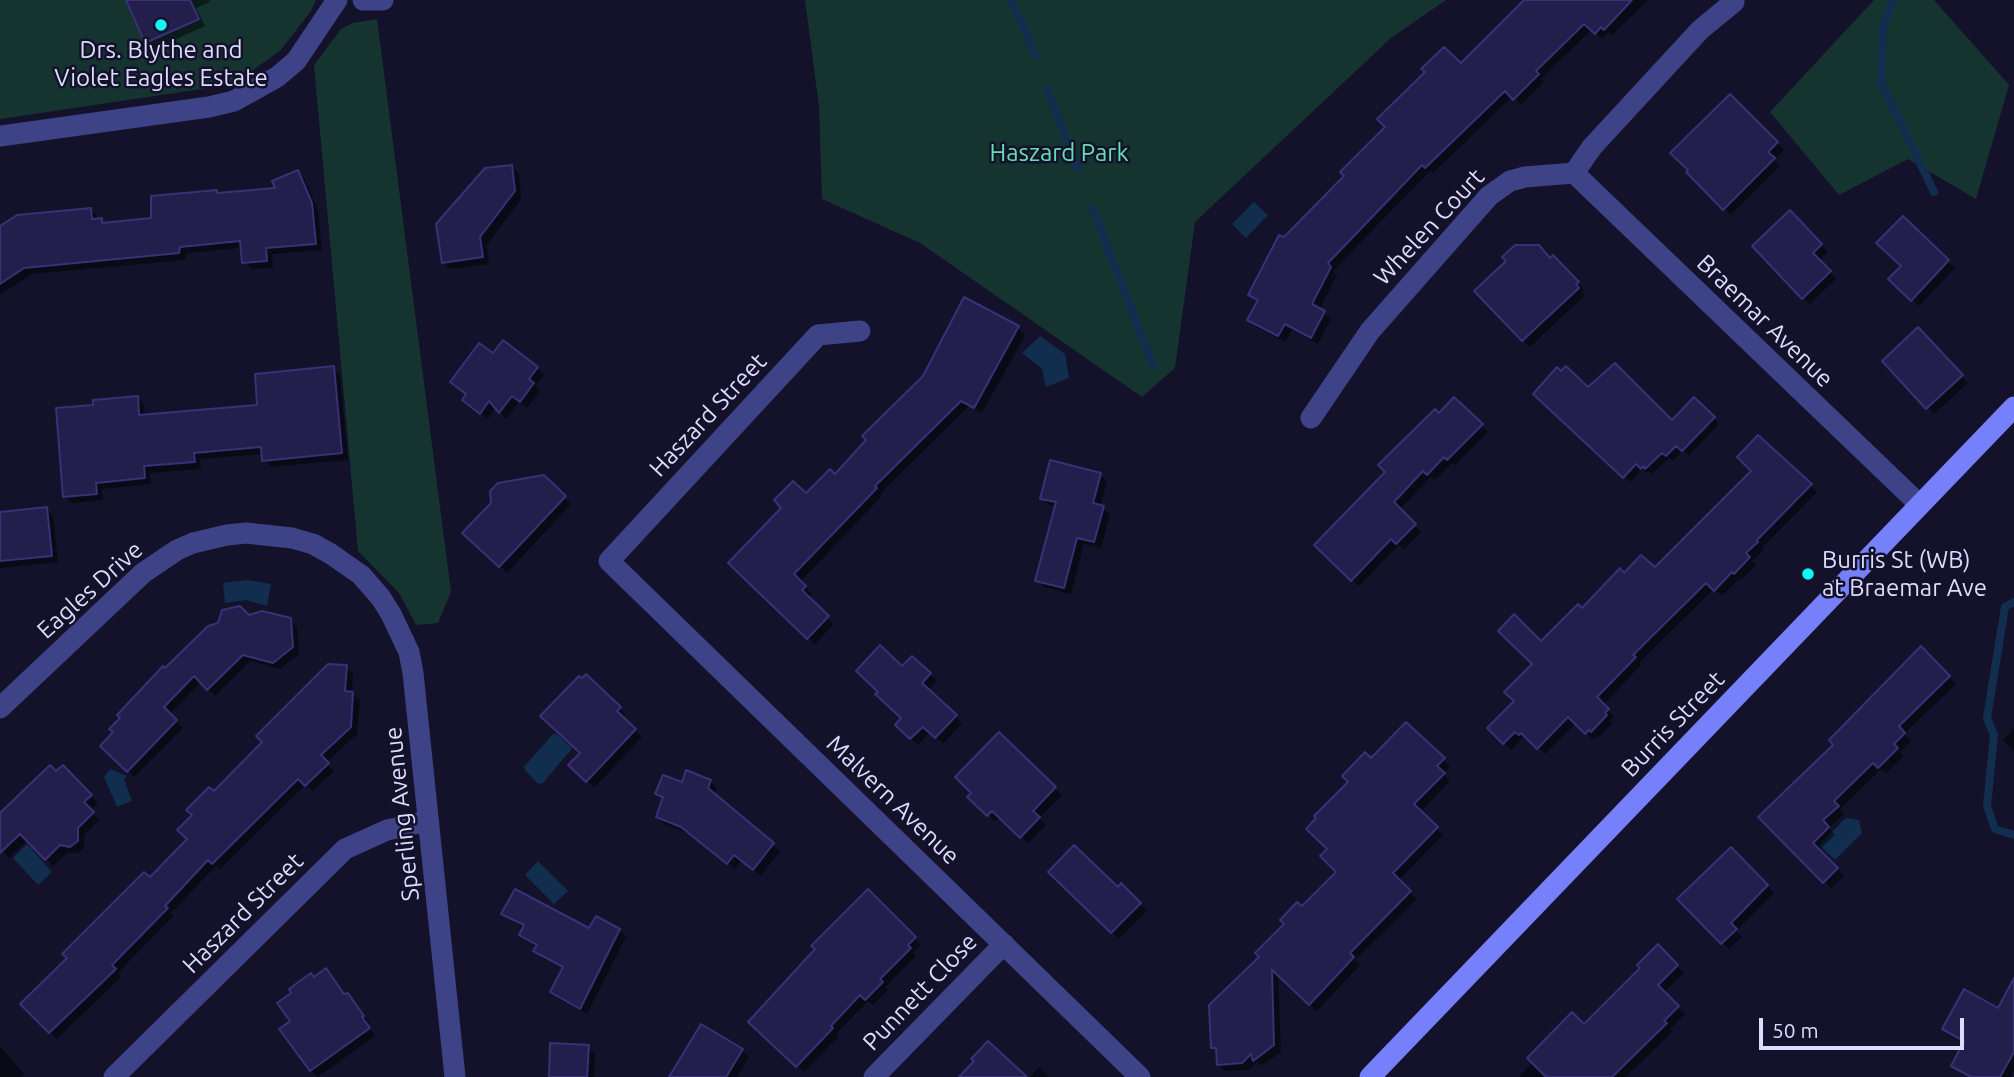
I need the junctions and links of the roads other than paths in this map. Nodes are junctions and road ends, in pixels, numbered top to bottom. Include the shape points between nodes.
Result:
1 (337, 0) edge
2 (363, 0) edge
3 (383, 0) edge
4 (1734, 2) dead end
5 (0, 136) edge
6 (1574, 173) junction
7 (860, 331) dead end
8 (2014, 407) edge
9 (1311, 418) dead end
10 (1920, 505) junction
11 (608, 561) joint
12 (348, 565) joint
13 (0, 708) edge
14 (428, 821) junction
15 (1004, 944) junction
16 (114, 1077) edge
17 (455, 1077) edge
18 (874, 1077) edge
19 (1140, 1077) edge
20 (1370, 1077) edge

1 - 5 street via 296,61 278,77 234,101
2 - 3 street
4 - 6 street via 1700,30 1592,147
6 - 9 street, Whelen Court via 1525,177 1497,188 1387,310
6 - 10 street, Braemar Avenue
7 - 11 street, Haszard Street via 818,335
8 - 10 street, Burris Street
10 - 20 street, Burris Street
11 - 15 street, Malvern Avenue
12 - 13 street, Eagles Drive via 313,544 268,534 227,535 193,543 143,573
12 - 14 street, Sperling Avenue via 381,598 409,652
14 - 16 street, Haszard Street via 387,830 345,849
14 - 17 street, Sperling Avenue
15 - 18 street, Punnett Close
15 - 19 street, Malvern Avenue

